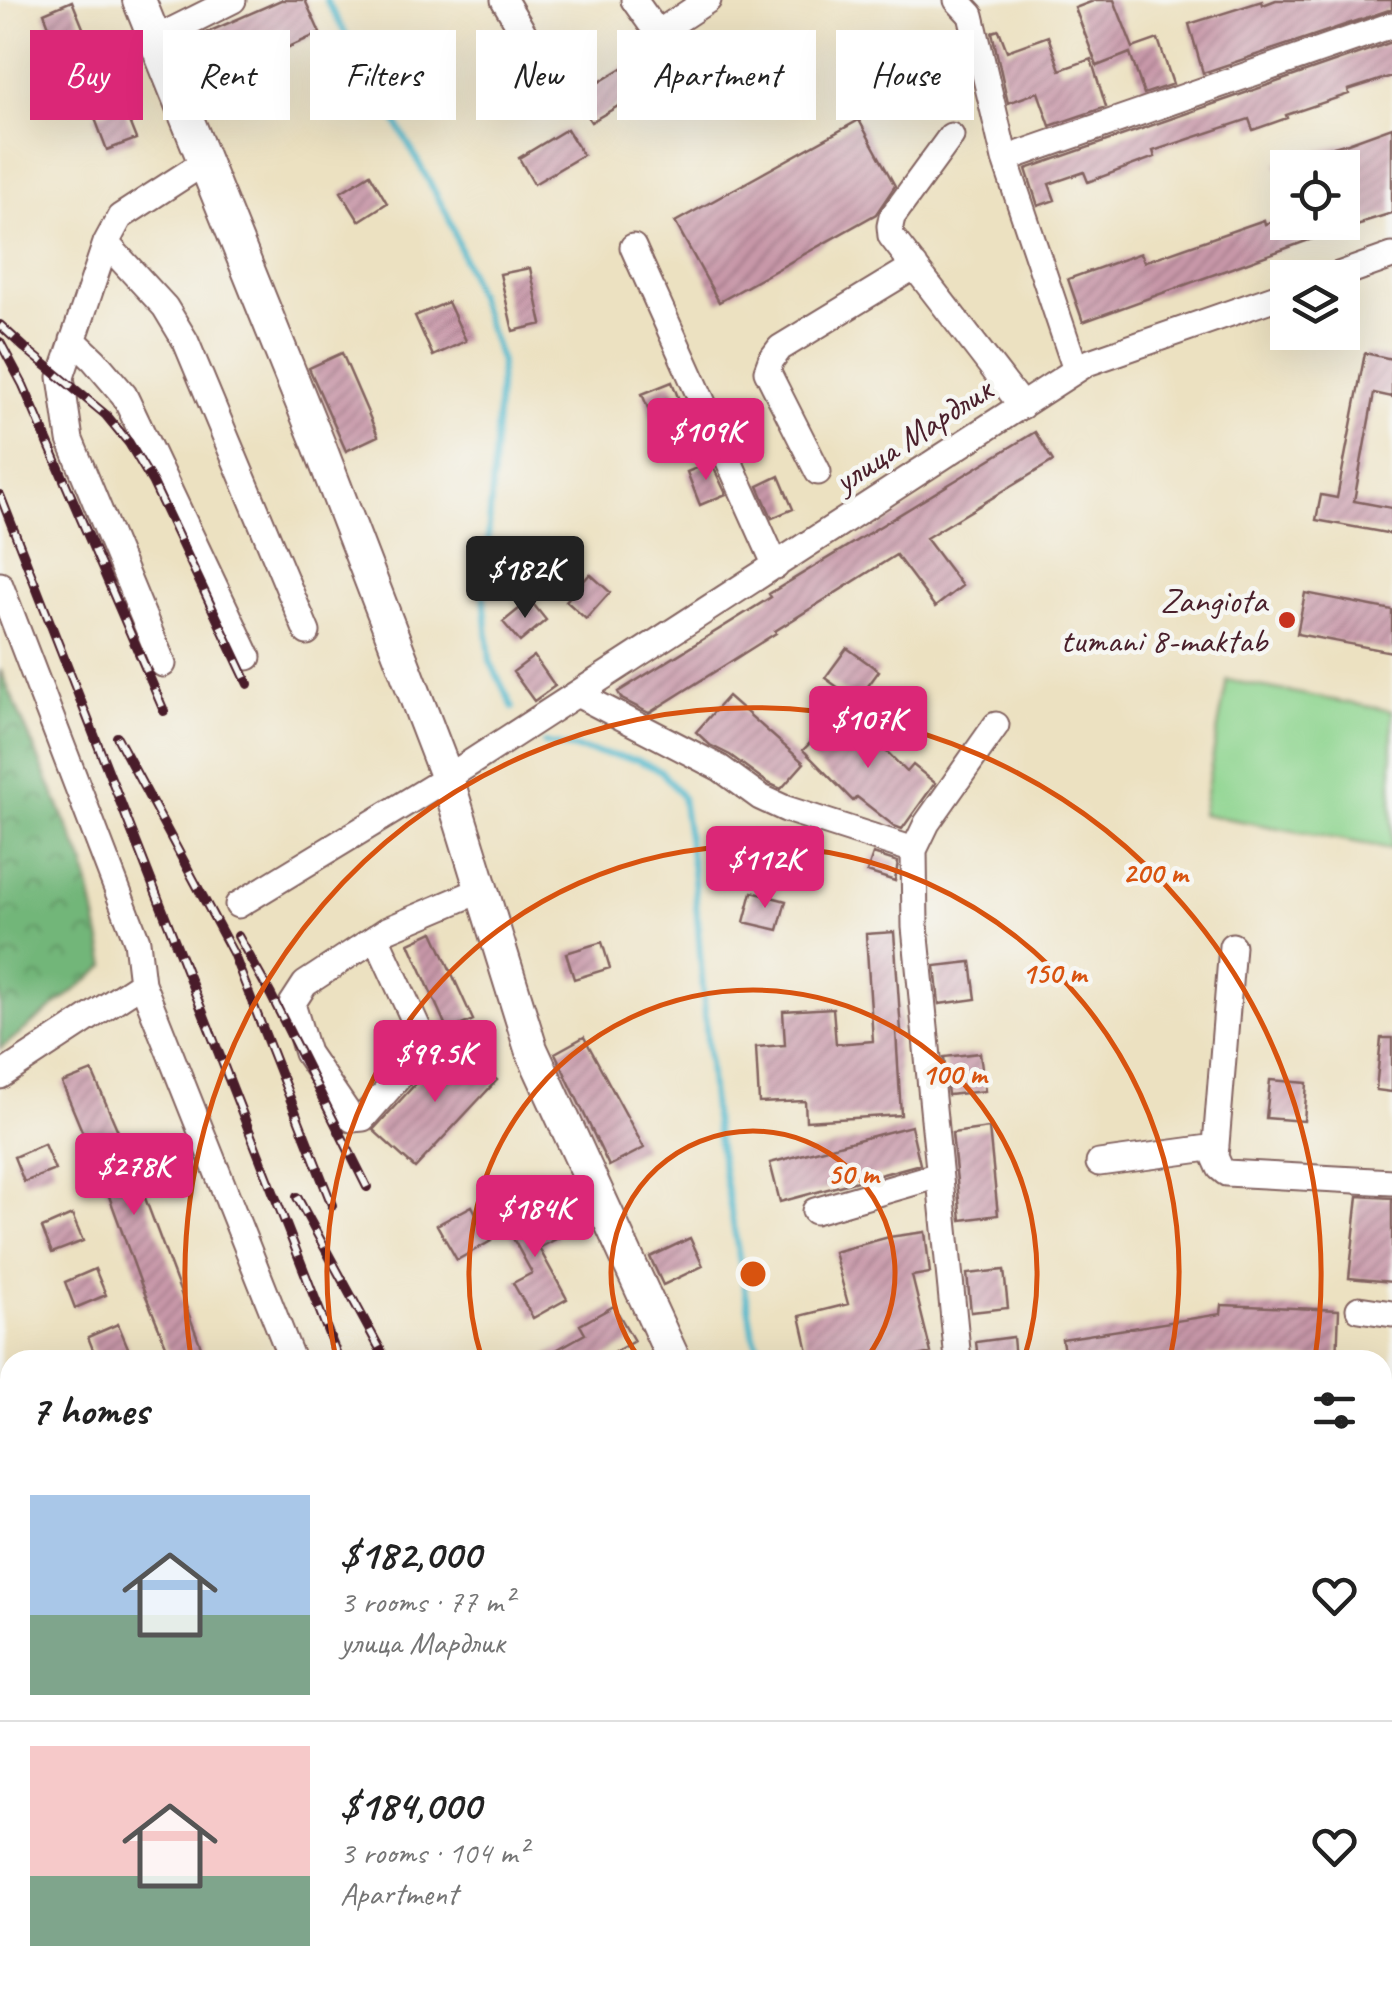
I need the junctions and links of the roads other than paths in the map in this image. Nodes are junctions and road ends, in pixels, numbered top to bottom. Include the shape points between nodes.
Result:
1 (140, 0) edge
2 (233, 0) edge
3 (504, 0) edge
4 (634, 0) edge
5 (708, 0) edge
6 (970, 5) edge
7 (1392, 24) edge
8 (522, 30) edge
9 (155, 39) junction
10 (952, 136) dead end
11 (1005, 160) junction
12 (204, 162) junction
13 (106, 243) junction
14 (634, 247) dead end
15 (1392, 256) edge
16 (915, 266) junction
17 (1360, 267) edge
18 (1270, 298) edge
19 (73, 340) junction
20 (1076, 370) junction
21 (1022, 406) junction
22 (818, 472) dead end
23 (776, 566) junction
24 (0, 585) edge
25 (307, 632) dead end
26 (248, 657) dead end
27 (163, 664) dead end
28 (577, 694) junction
29 (996, 725) dead end
30 (448, 778) junction
31 (914, 850) junction
32 (481, 890) junction
33 (238, 905) dead end
34 (376, 937) junction
35 (1232, 946) dead end
36 (142, 982) junction
37 (0, 1076) edge
38 (1216, 1147) junction
39 (1099, 1163) dead end
40 (939, 1175) junction
41 (1392, 1182) edge
42 (815, 1211) dead end
43 (1358, 1309) dead end
44 (1392, 1314) edge
45 (288, 1350) edge
46 (669, 1350) edge
47 (957, 1350) edge

1 - 9 main road
2 - 9 street
3 - 8 street
4 - 5 street via 660,31
6 - 11 street
7 - 11 street
9 - 12 main road
10 - 16 street via 892,217 892,236
11 - 20 street
12 - 13 street via 120,216
12 - 30 main road
13 - 19 street
13 - 25 street via 165,307 186,342
14 - 23 street
15 - 17 street
16 - 21 street
16 - 22 street via 780,348 771,360 767,371
18 - 20 street, улица Мардлик
19 - 26 street via 124,395
19 - 27 street via 61,377 70,440
20 - 21 street, улица Мардлик
21 - 23 street, улица Мардлик
23 - 28 street, улица Мардлик
24 - 36 street via 137,941
28 - 30 street, улица Мардлик
28 - 31 street via 720,768 760,797
29 - 31 street
30 - 32 main road
30 - 33 street, улица Мардлик
31 - 40 street
32 - 34 street
32 - 46 main road via 531,1049
34 - 34 street via 305,984 292,1004 306,1053 352,1119 363,1118 420,1054 422,1037
35 - 38 street
36 - 37 street
36 - 45 street
38 - 39 street
38 - 41 street via 1226,1173
40 - 42 street
40 - 47 street
43 - 44 street

